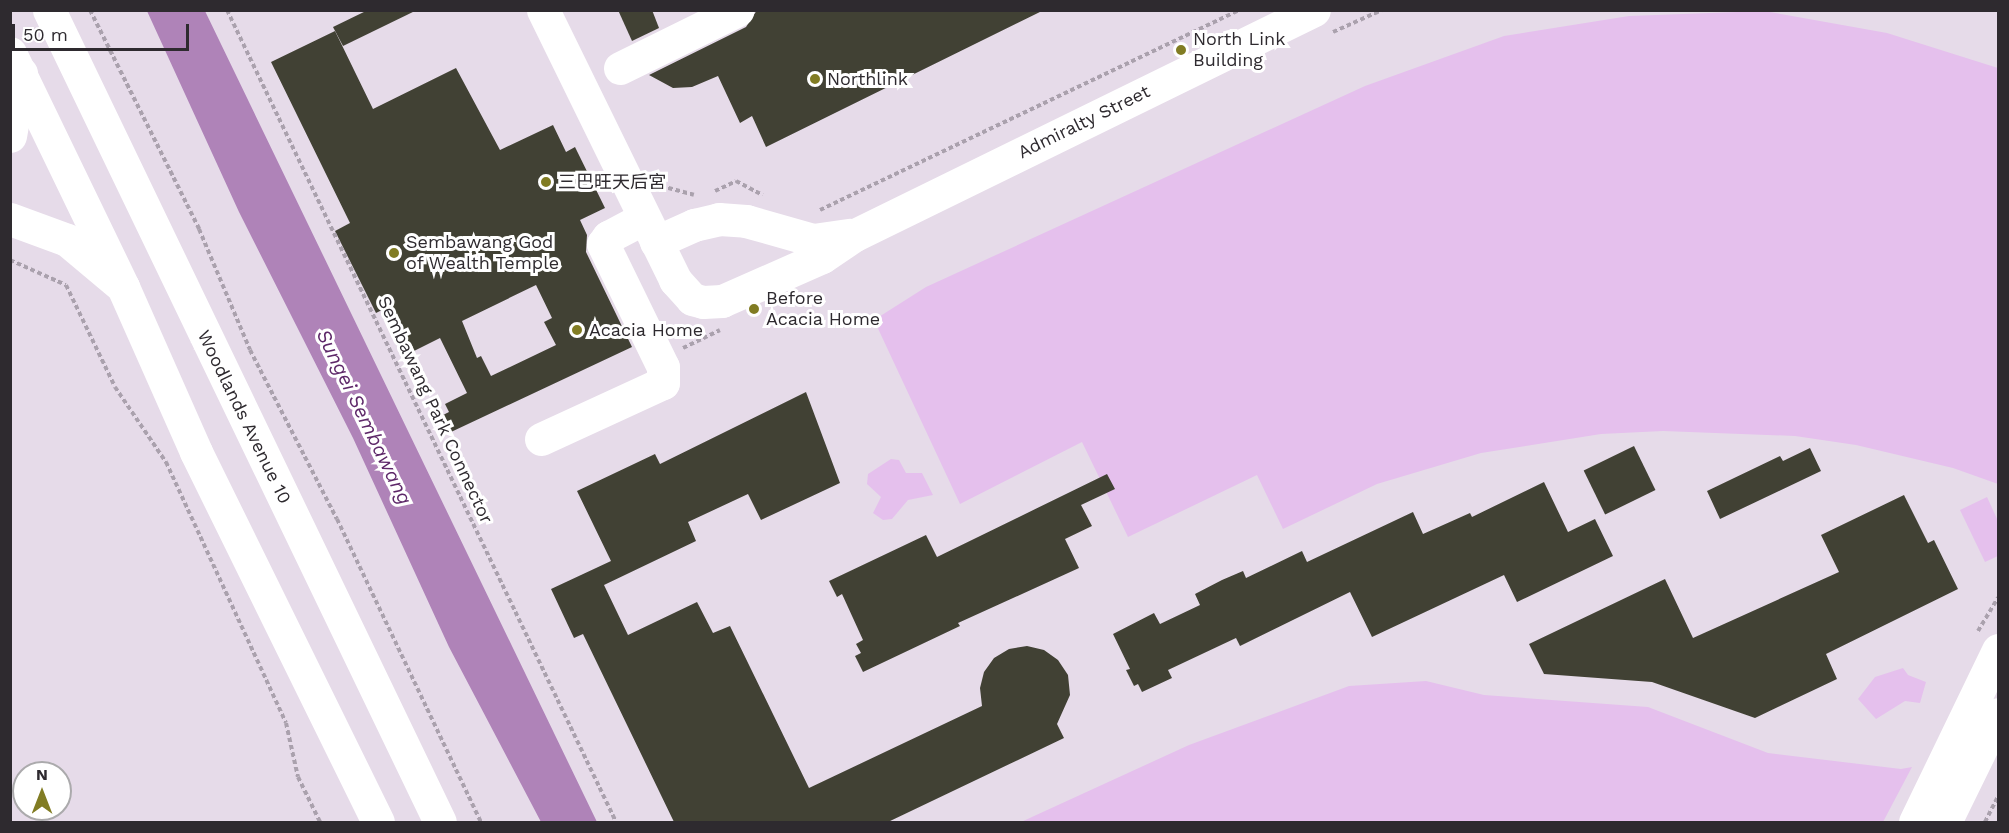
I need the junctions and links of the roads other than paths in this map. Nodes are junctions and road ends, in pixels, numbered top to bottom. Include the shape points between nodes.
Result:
1 (49, 10) edge
2 (543, 10) edge
3 (738, 10) edge
4 (1314, 10) edge
5 (16, 63) edge
6 (620, 68) dead end
7 (10, 135) edge
8 (10, 219) edge
9 (650, 230) junction
10 (855, 235) junction
11 (675, 280) junction
12 (123, 287) junction
13 (629, 300) junction
14 (541, 439) dead end
15 (1998, 650) edge
16 (1998, 714) edge
17 (378, 822) edge
18 (440, 822) edge
19 (1915, 822) edge
20 (1946, 822) edge

1 - 18 main road, Woodlands Avenue 10
2 - 9 main road, Admiralty Street
3 - 6 main road
4 - 10 main road, Admiralty Street
5 - 7 main road
5 - 12 main road
8 - 12 main road via 67,240
9 - 10 main road, Admiralty Street via 719,219 746,221 813,240
9 - 11 main road, Admiralty Street
9 - 13 main road via 608,237 603,244
10 - 11 main road, Admiralty Street via 822,257 722,301 692,300
11 - 13 main road
12 - 17 main road via 196,452
13 - 14 main road via 663,367 663,383
15 - 19 main road
16 - 20 main road

